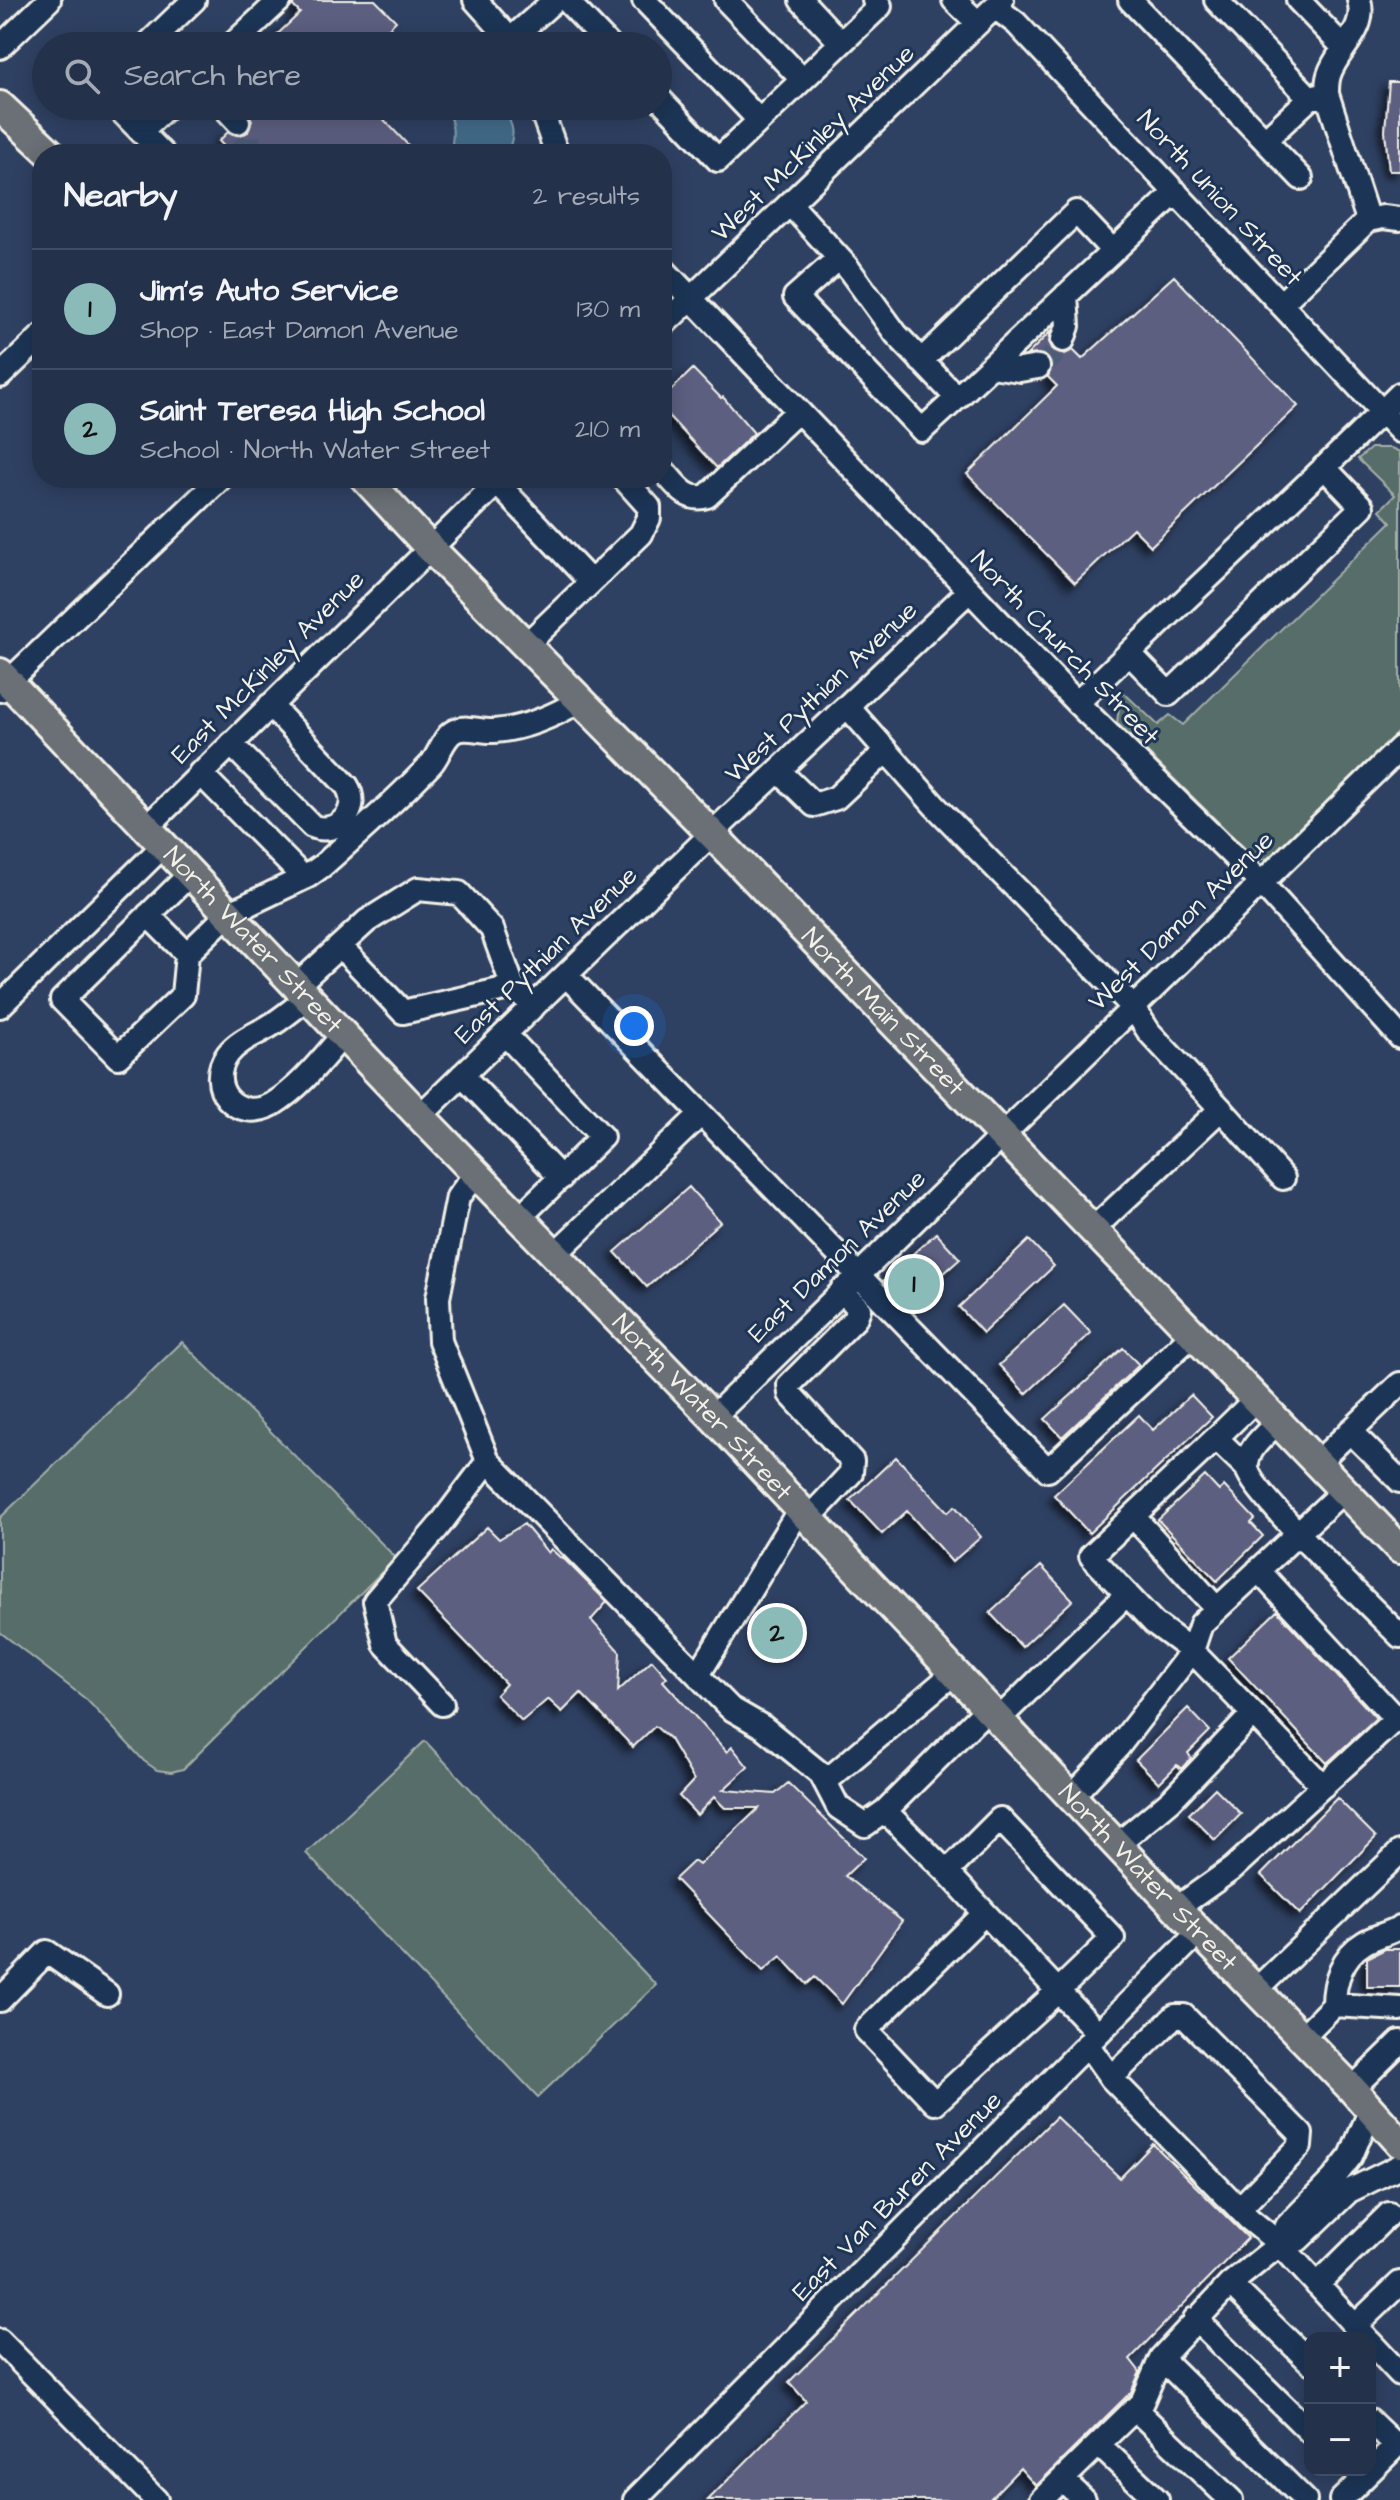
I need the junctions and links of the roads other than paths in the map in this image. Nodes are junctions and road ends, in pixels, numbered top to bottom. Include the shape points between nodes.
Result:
1 (49, 0) edge
2 (194, 0) edge
3 (280, 0) edge
4 (475, 0) edge
5 (555, 0) edge
6 (566, 0) edge
7 (644, 0) edge
8 (726, 0) edge
9 (801, 0) edge
10 (874, 0) edge
11 (954, 0) edge
12 (1130, 0) edge
13 (1216, 0) edge
14 (1298, 0) edge
15 (1359, 0) edge
16 (999, 3) edge
17 (978, 23) junction
18 (161, 32) edge
19 (246, 32) edge
20 (504, 32) edge
21 (523, 32) edge
22 (597, 32) edge
23 (841, 43) junction
24 (0, 47) edge
25 (1344, 48) junction
26 (802, 79) junction
27 (1319, 96) junction
28 (0, 106) edge
29 (672, 112) edge
30 (130, 120) edge
31 (153, 120) edge
32 (545, 120) edge
33 (759, 120) junction
34 (141, 131) junction
35 (1265, 140) junction
36 (40, 144) edge
37 (153, 144) edge
38 (553, 144) edge
39 (1301, 178) dead end
40 (1176, 192) junction
41 (790, 204) junction
42 (1400, 219) edge
43 (1368, 220) junction
44 (1113, 251) junction
45 (839, 258) junction
46 (672, 278) edge
47 (1066, 295) junction
48 (691, 298) junction
49 (1281, 304) junction
50 (672, 316) edge
51 (1063, 340) tunnel mouth
52 (32, 346) edge
53 (921, 361) junction
54 (991, 366) junction
55 (1038, 367) dead end
56 (0, 376) edge
57 (1400, 394) edge
58 (957, 398) junction
59 (798, 411) junction
60 (1382, 412) junction
61 (1400, 431) edge
62 (1324, 467) junction
63 (672, 479) edge
64 (210, 488) edge
65 (374, 488) edge
66 (492, 488) edge
67 (507, 488) edge
68 (632, 488) edge
69 (430, 548) junction
70 (591, 582) junction
71 (969, 591) junction
72 (526, 645) junction
73 (1129, 653) junction
74 (3, 682) edge
75 (581, 700) junction
76 (1077, 703) junction
77 (270, 705) junction
78 (847, 706) junction
79 (231, 744) junction
80 (1400, 748) edge
81 (886, 751) junction
82 (779, 771) junction
83 (200, 773) junction
84 (351, 827) junction
85 (712, 834) junction
86 (154, 837) junction
87 (190, 874) junction
88 (304, 878) junction
89 (1261, 883) junction
90 (228, 914) junction
91 (148, 915) junction
92 (340, 946) junction
93 (187, 954) junction
94 (566, 975) junction
95 (513, 987) junction
96 (302, 992) junction
97 (0, 1006) edge
98 (534, 1006) junction
99 (1133, 1007) junction
100 (505, 1034) junction
101 (343, 1035) junction
102 (1400, 1037) edge
103 (462, 1075) junction
104 (1221, 1109) junction
105 (701, 1114) junction
106 (420, 1116) junction
107 (1000, 1135) junction
108 (476, 1173) junction
109 (561, 1178) junction
110 (1283, 1178) dead end
111 (519, 1218) junction
112 (1092, 1230) junction
113 (555, 1254) junction
114 (850, 1282) junction
115 (1192, 1335) junction
116 (1400, 1384) edge
117 (1255, 1400) junction
118 (713, 1417) junction
119 (1277, 1423) junction
120 (1350, 1431) junction
121 (1216, 1438) junction
122 (488, 1461) junction
123 (1316, 1464) junction
124 (1247, 1468) junction
125 (1400, 1481) edge
126 (1343, 1491) junction
127 (805, 1513) junction
128 (1133, 1516) junction
129 (1298, 1533) junction
130 (1400, 1549) edge
131 (1258, 1570) junction
132 (1127, 1594) junction
133 (1217, 1609) junction
134 (1400, 1636) edge
135 (1192, 1651) junction
136 (955, 1672) junction
137 (698, 1675) junction
138 (442, 1704) dead end
139 (994, 1713) junction
140 (1253, 1714) junction
141 (1398, 1717) edge
142 (825, 1782) junction
143 (1323, 1786) junction
144 (1072, 1796) junction
145 (885, 1811) junction
146 (1117, 1845) junction
147 (1400, 1852) edge
148 (947, 1872) junction
149 (1177, 1908) junction
150 (985, 1913) junction
151 (1400, 1927) edge
152 (1199, 1932) junction
153 (1257, 1989) junction
154 (1058, 1991) junction
155 (107, 1994) dead end
156 (0, 2000) edge
157 (1334, 2005) junction
158 (1400, 2009) edge
159 (1302, 2037) junction
160 (1093, 2039) junction
161 (1400, 2042) edge
162 (1111, 2078) junction
163 (1362, 2099) junction
164 (1400, 2143) edge
165 (1400, 2166) edge
166 (1239, 2209) junction
167 (1389, 2214) dead end
168 (1280, 2244) junction
169 (1400, 2283) edge
170 (1230, 2284) junction
171 (1317, 2285) junction
172 (1195, 2319) junction
173 (1361, 2332) edge
174 (1366, 2332) edge
175 (0, 2341) edge
176 (1376, 2347) edge
177 (1304, 2356) edge
178 (1161, 2358) junction
179 (1398, 2369) edge
180 (1135, 2409) junction
181 (1304, 2426) edge
182 (1376, 2426) edge
183 (1398, 2444) edge
184 (1099, 2445) junction
185 (1376, 2460) edge
186 (1354, 2476) edge
187 (1063, 2480) junction
188 (153, 2499) edge
189 (635, 2500) edge
190 (1041, 2500) edge
191 (1084, 2500) edge
192 (1157, 2500) edge
193 (1231, 2500) edge
194 (1305, 2500) edge
195 (1341, 2500) edge

1 - 24 street
2 - 18 street
3 - 19 street
4 - 20 street
5 - 21 street
6 - 22 street
7 - 33 street
8 - 26 street
9 - 23 street
10 - 23 street via 880,6
11 - 17 street
12 - 35 street
13 - 27 street
14 - 25 street
15 - 25 street via 1359,22
16 - 17 street, West McKinley Avenue
16 - 40 street, North Union Street
17 - 41 street, West McKinley Avenue
23 - 26 street
25 - 27 street
26 - 33 street
27 - 35 street
27 - 43 street
28 - 36 main road
29 - 33 street via 718,160
30 - 34 street
31 - 34 street
32 - 38 street
34 - 37 street
35 - 39 street
40 - 44 street
40 - 49 street, North Union Street
41 - 45 street
41 - 48 street, West McKinley Avenue
42 - 43 street
43 - 49 street
44 - 47 street
44 - 53 street via 1076,212
45 - 53 street
45 - 58 street via 795,297 922,430
46 - 48 street, North Church Street
47 - 51 street via 1068,326
47 - 54 street
48 - 50 street, West McKinley Avenue
48 - 59 street, North Church Street
49 - 60 street, North Union Street
52 - 56 street
53 - 58 street
54 - 55 street
54 - 58 street
57 - 60 street
59 - 63 street via 707,496 688,496
59 - 71 street, North Church Street
60 - 61 street, North Union Street
60 - 62 street
62 - 73 street
62 - 73 street via 1362,507 1169,694
64 - 74 street
65 - 69 main road, North Main Street
66 - 69 street
67 - 70 street
68 - 70 street via 649,507 649,518 641,534
69 - 72 main road, North Main Street
69 - 77 street, East McKinley Avenue
70 - 72 street
71 - 76 street, North Church Street
71 - 78 street, West Pythian Avenue
72 - 75 main road, North Main Street
73 - 76 street
74 - 86 main road, North Water Street
75 - 84 street via 520,728 454,730 433,761
75 - 85 main road, North Main Street
76 - 89 street, North Church Street
77 - 79 street, East McKinley Avenue
77 - 84 street via 352,793
78 - 81 street
78 - 82 street, West Pythian Avenue
79 - 83 street, East McKinley Avenue
79 - 84 street via 312,826
80 - 89 street, West Damon Avenue
81 - 82 street via 836,798 814,805
81 - 99 street
82 - 85 street, West Pythian Avenue
83 - 86 street, East McKinley Avenue
83 - 88 street
84 - 88 street via 322,866
85 - 94 street, East Pythian Avenue
85 - 107 main road, North Main Street
86 - 87 main road, North Water Street
86 - 97 street, East McKinley Avenue
87 - 90 main road, North Water Street
87 - 91 street
88 - 90 street
89 - 99 street, West Damon Avenue
89 - 102 street, North Church Street
90 - 93 street
90 - 96 main road, North Water Street
91 - 93 street
91 - 93 street via 62,1000 118,1057 183,995
92 - 95 street via 403,1012
92 - 95 street via 367,921 418,889 459,893 492,929
92 - 96 street
94 - 98 street, East Pythian Avenue
94 - 105 street
95 - 98 street
96 - 101 main road, North Water Street
96 - 101 street via 270,1026 228,1053 219,1078 232,1103 248,1111 273,1103
98 - 100 street, East Pythian Avenue
99 - 104 street via 1149,1032
99 - 107 street, West Damon Avenue
100 - 103 street, East Pythian Avenue
100 - 109 street via 602,1137
101 - 106 main road, North Water Street
103 - 106 street, East Pythian Avenue
103 - 109 street
104 - 110 street
104 - 112 street
105 - 113 street
105 - 114 street
106 - 108 main road, North Water Street
107 - 112 main road, North Main Street
107 - 114 street, East Damon Avenue
108 - 111 main road, North Water Street
108 - 122 street via 458,1197 438,1298 440,1341
109 - 111 street
111 - 113 main road, North Water Street
112 - 115 main road, North Main Street
113 - 118 main road, North Water Street
114 - 115 street via 1048,1470
114 - 118 street, East Damon Avenue
114 - 127 street via 859,1309 855,1319 789,1385 790,1394 852,1461 851,1473
115 - 117 main road, North Main Street
116 - 120 street
117 - 119 main road, North Main Street
117 - 121 street
118 - 127 main road, North Water Street
119 - 123 main road, North Main Street
119 - 124 street via 1250,1452
120 - 123 street
120 - 125 street
121 - 124 street
121 - 128 street
122 - 137 street
122 - 138 street via 375,1601 385,1644
123 - 126 main road, North Main Street
124 - 129 street
126 - 129 street
126 - 130 main road, North Main Street
127 - 136 main road, North Water Street
127 - 137 street
128 - 132 street via 1091,1556
128 - 133 street
129 - 131 street
129 - 134 street
131 - 133 street
131 - 141 street
132 - 135 street via 1154,1623
132 - 139 street
133 - 135 street via 1201,1624
135 - 140 street
135 - 144 street via 1118,1747
136 - 139 main road, North Water Street
136 - 142 street
137 - 142 street via 730,1708 763,1727
139 - 144 main road, North Water Street
139 - 145 street
140 - 143 street
140 - 146 street via 1171,1800
141 - 143 street
142 - 145 street via 838,1807 865,1825
143 - 149 street via 1232,1869
144 - 146 main road, North Water Street
145 - 148 street
146 - 149 main road, North Water Street
147 - 153 street
148 - 150 street
148 - 154 street via 1000,1819 1103,1927 1113,1938
149 - 152 main road, North Water Street
150 - 154 street
150 - 154 street via 866,2030 935,2103
151 - 157 street via 1365,1942 1346,1959
152 - 153 main road, North Water Street
152 - 160 street, East Van Buren Avenue
153 - 159 main road, North Water Street
154 - 160 street
155 - 156 street via 47,1952
157 - 158 street
157 - 159 street
159 - 163 main road, North Water Street
160 - 162 street
160 - 189 street, East Van Buren Avenue
161 - 163 street
162 - 166 street
162 - 166 street via 1175,2016 1184,2016 1301,2134 1300,2146
163 - 164 main road, North Water Street
163 - 168 street via 1351,2156 1287,2226
165 - 168 street via 1349,2191 1298,2240
166 - 168 street
167 - 171 street
168 - 170 street
168 - 171 street
169 - 174 street
170 - 172 street
170 - 177 street
171 - 173 street
172 - 178 street
172 - 181 street
175 - 188 street
176 - 179 street
178 - 180 street
178 - 194 street
180 - 184 street
180 - 193 street
182 - 183 street
183 - 185 street
184 - 187 street
184 - 192 street
186 - 195 street
187 - 190 street
187 - 191 street

